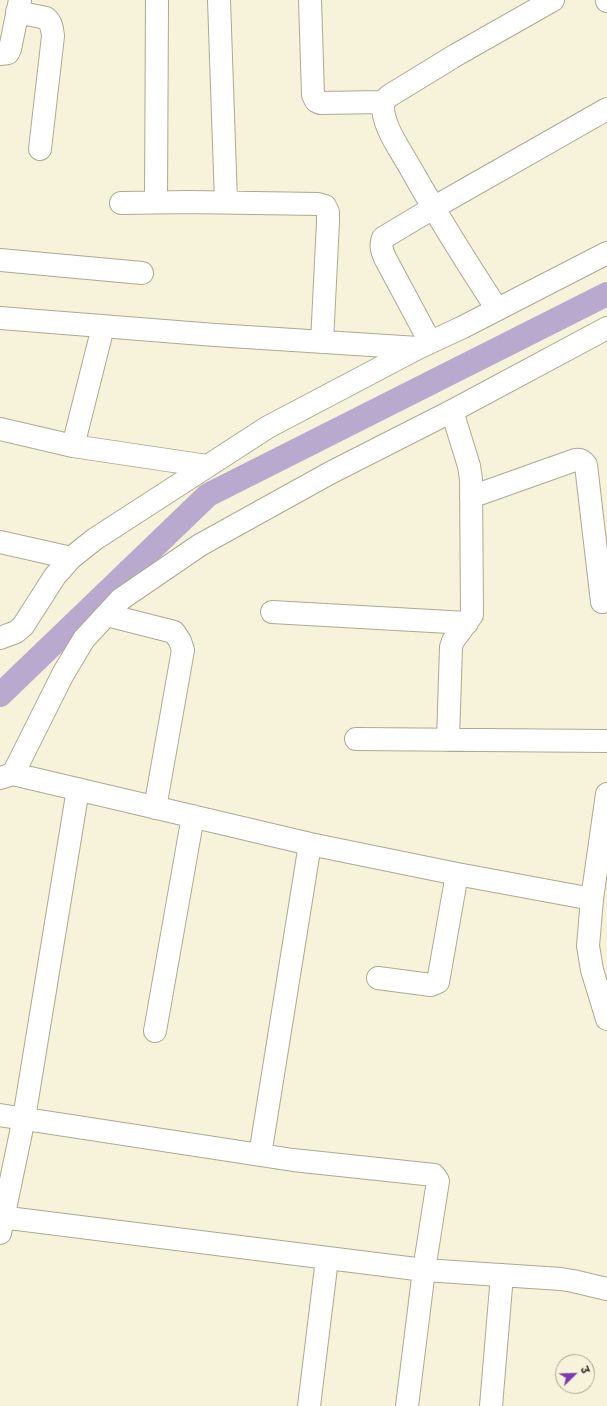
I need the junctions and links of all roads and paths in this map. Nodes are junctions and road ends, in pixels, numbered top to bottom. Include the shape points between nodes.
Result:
1 (157, 0) edge
2 (218, 0) edge
3 (310, 0) edge
4 (554, 0) edge
5 (18, 6) edge
6 (0, 54) edge
7 (383, 102) junction
8 (607, 109) edge
9 (40, 149) dead end
10 (156, 202) junction
11 (226, 202) junction
12 (121, 203) dead end
13 (433, 208) junction
14 (607, 253) edge
15 (0, 260) edge
16 (142, 273) dead end
17 (497, 309) junction
18 (0, 318) edge
19 (103, 327) junction
20 (607, 328) edge
21 (322, 342) junction
22 (424, 345) junction
23 (452, 411) junction
24 (0, 428) edge
25 (73, 446) junction
26 (207, 466) junction
27 (471, 497) junction
28 (0, 542) edge
29 (71, 558) junction
30 (602, 602) dead end
31 (272, 612) dead end
32 (107, 615) junction
33 (467, 623) junction
34 (0, 638) edge
35 (356, 739) dead end
36 (448, 740) junction
37 (607, 741) edge
38 (7, 776) edge
39 (78, 790) junction
40 (607, 794) edge
41 (155, 808) junction
42 (193, 816) junction
43 (310, 844) junction
44 (457, 874) junction
45 (592, 899) junction
46 (378, 978) dead end
47 (607, 1019) edge
48 (155, 1031) dead end
49 (0, 1114) edge
50 (24, 1118) junction
51 (260, 1155) junction
52 (1, 1223) edge
53 (327, 1259) junction
54 (424, 1270) junction
55 (502, 1276) junction
56 (607, 1289) edge
57 (309, 1406) edge
58 (407, 1406) edge
59 (491, 1406) edge

1 - 10 street
2 - 11 street
3 - 7 street via 313,95 316,101
4 - 7 street via 456,55
5 - 6 street via 10,49
5 - 9 street via 46,18 52,26
7 - 13 street via 389,130
8 - 13 street
10 - 11 street
10 - 12 street
11 - 21 street via 325,206 328,222
13 - 17 street
13 - 22 street via 383,238 381,244
14 - 17 street
15 - 16 street
17 - 22 street
18 - 19 street
19 - 21 street
19 - 25 street
20 - 23 street
21 - 22 street
22 - 26 street via 268,427
23 - 27 street via 469,466
23 - 32 street via 330,473 200,545 121,600
24 - 25 street
25 - 26 street
26 - 29 street via 95,539
27 - 30 street via 575,460 583,461 586,465
27 - 33 street via 472,615
28 - 29 street
29 - 34 street via 55,576 23,626 16,632
31 - 33 street
32 - 38 street via 84,639
32 - 41 street via 174,632 183,650
33 - 36 street via 451,647
35 - 36 street
36 - 37 street
38 - 39 street
39 - 41 street
39 - 50 street
40 - 45 street
41 - 42 street
42 - 43 street
42 - 48 street
43 - 44 street
43 - 51 street
44 - 45 street
44 - 46 street via 438,982 431,985
45 - 47 street via 589,956
49 - 50 street
50 - 51 street
50 - 52 street
51 - 54 street via 434,1175 438,1180
52 - 53 street
53 - 54 street
53 - 57 street
54 - 55 street
54 - 58 street
55 - 56 street via 561,1279
55 - 59 street

